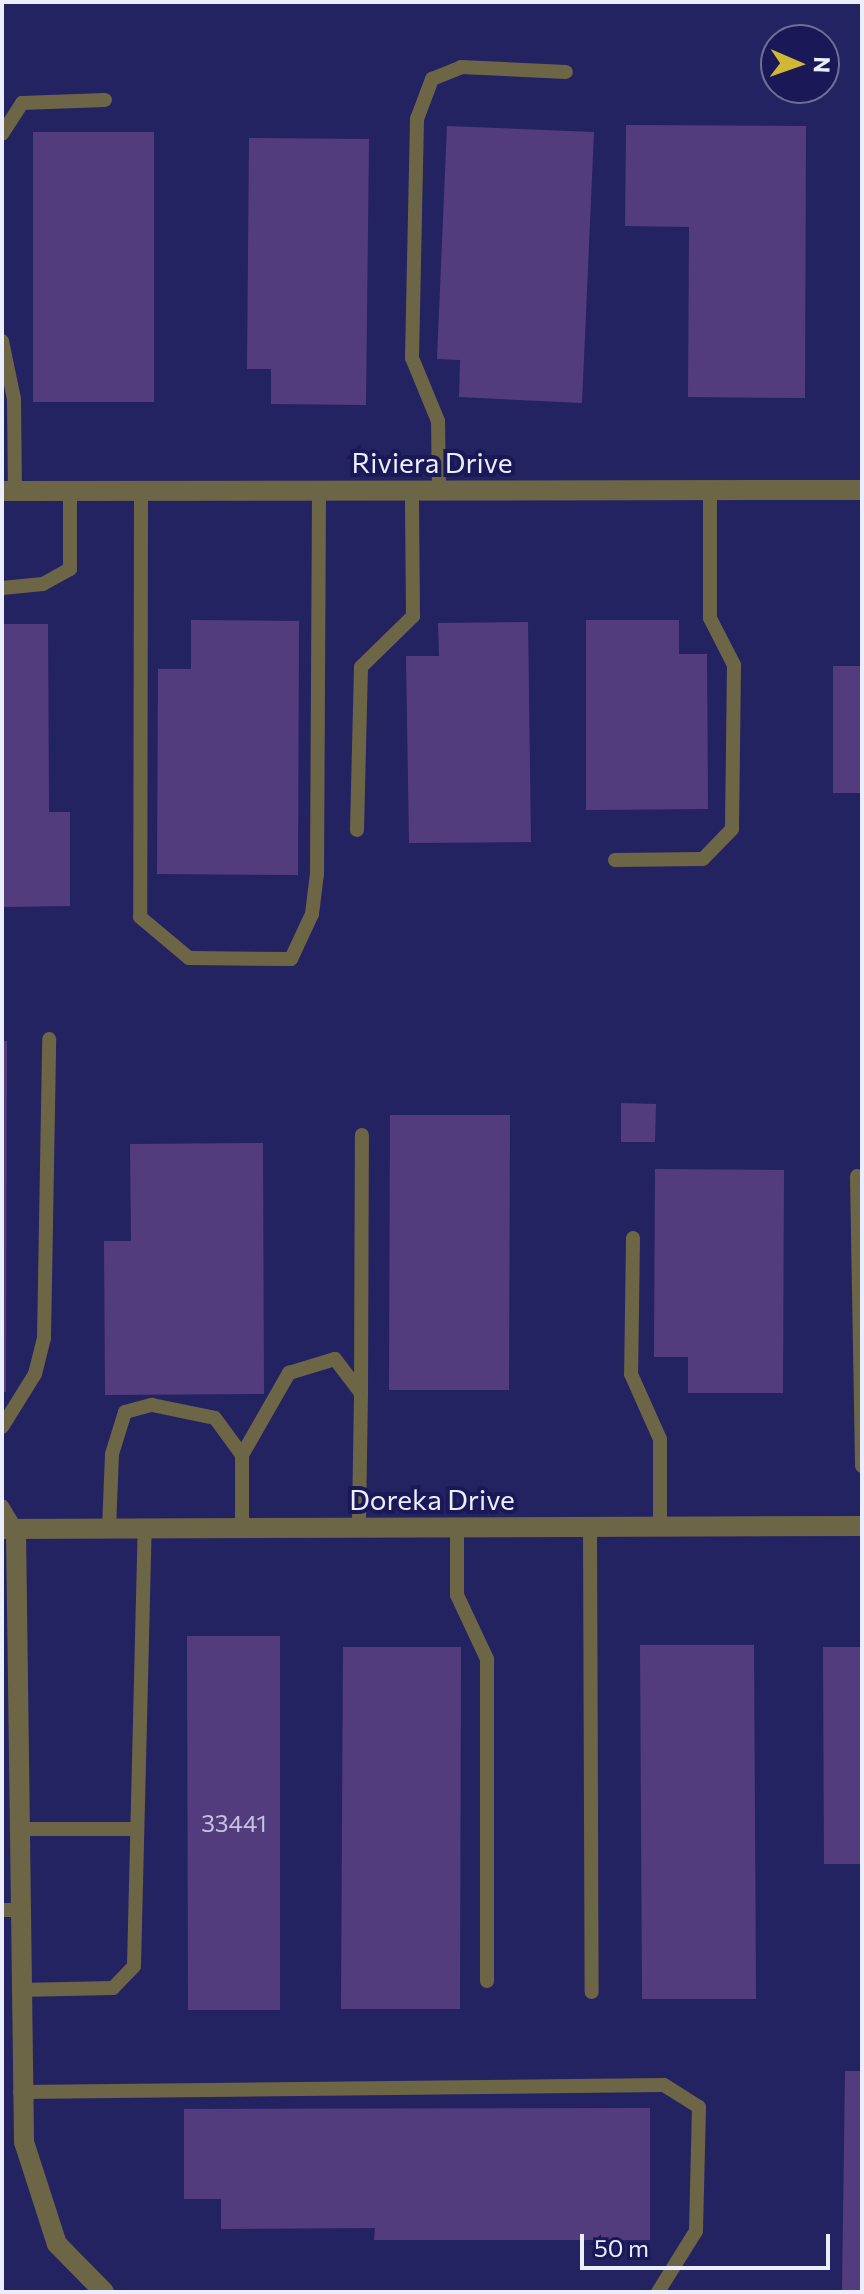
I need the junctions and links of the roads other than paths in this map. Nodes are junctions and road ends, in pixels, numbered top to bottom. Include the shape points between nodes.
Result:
1 (566, 72) dead end
2 (105, 100) dead end
3 (2, 134) edge
4 (2, 341) edge
5 (319, 490) junction
6 (412, 490) junction
7 (710, 490) junction
8 (862, 490) edge
9 (8, 491) edge
10 (70, 491) junction
11 (141, 491) junction
12 (439, 491) junction
13 (2, 588) edge
14 (357, 830) dead end
15 (615, 860) dead end
16 (49, 1039) dead end
17 (362, 1135) dead end
18 (857, 1176) dead end
19 (633, 1238) dead end
20 (361, 1393) junction
21 (2, 1427) edge
22 (242, 1455) junction
23 (862, 1466) edge
24 (2, 1506) edge
25 (359, 1526) junction
26 (457, 1526) junction
27 (862, 1526) edge
28 (590, 1527) junction
29 (660, 1527) junction
30 (242, 1528) junction
31 (9, 1529) edge
32 (109, 1529) junction
33 (145, 1529) junction
34 (18, 1829) junction
35 (137, 1829) junction
36 (10, 1910) edge
37 (487, 1981) dead end
38 (19, 1990) junction
39 (592, 1992) dead end
40 (20, 2092) junction
41 (104, 2292) edge
42 (658, 2292) edge

1 - 12 lane via 461,67 432,79 417,119 412,358 438,421
2 - 3 lane via 22,103
4 - 9 lane via 14,399
5 - 6 street, Riviera Drive
5 - 11 street, Riviera Drive
5 - 11 lane via 312,914 291,959 189,958 140,917
6 - 12 street, Riviera Drive
6 - 14 lane via 413,616 361,667
7 - 8 street, Riviera Drive
7 - 12 street, Riviera Drive
7 - 15 lane via 710,618 734,665 732,829 703,859
9 - 10 street, Riviera Drive
10 - 11 street, Riviera Drive
10 - 13 lane via 70,569 43,584
16 - 21 lane via 44,1338 35,1374
17 - 20 lane
18 - 23 lane
19 - 29 lane via 631,1374 660,1439
20 - 22 lane via 335,1359 289,1373
20 - 25 lane
22 - 30 lane
22 - 32 lane via 215,1418 152,1405 125,1412 112,1454
24 - 31 lane
25 - 26 street, Doreka Drive
25 - 30 street, Doreka Drive
26 - 28 street, Doreka Drive
26 - 37 lane via 457,1595 487,1659
27 - 29 street, Doreka Drive
28 - 29 street, Doreka Drive
28 - 39 lane
30 - 33 street, Doreka Drive
31 - 32 street, Doreka Drive
31 - 34 street
32 - 33 street, Doreka Drive
33 - 35 lane
34 - 35 lane
34 - 36 street
35 - 38 lane via 134,1966 113,1988
36 - 38 street
38 - 40 street
40 - 41 street via 40,2203 57,2244
40 - 42 lane via 664,2085 699,2107 696,2231

